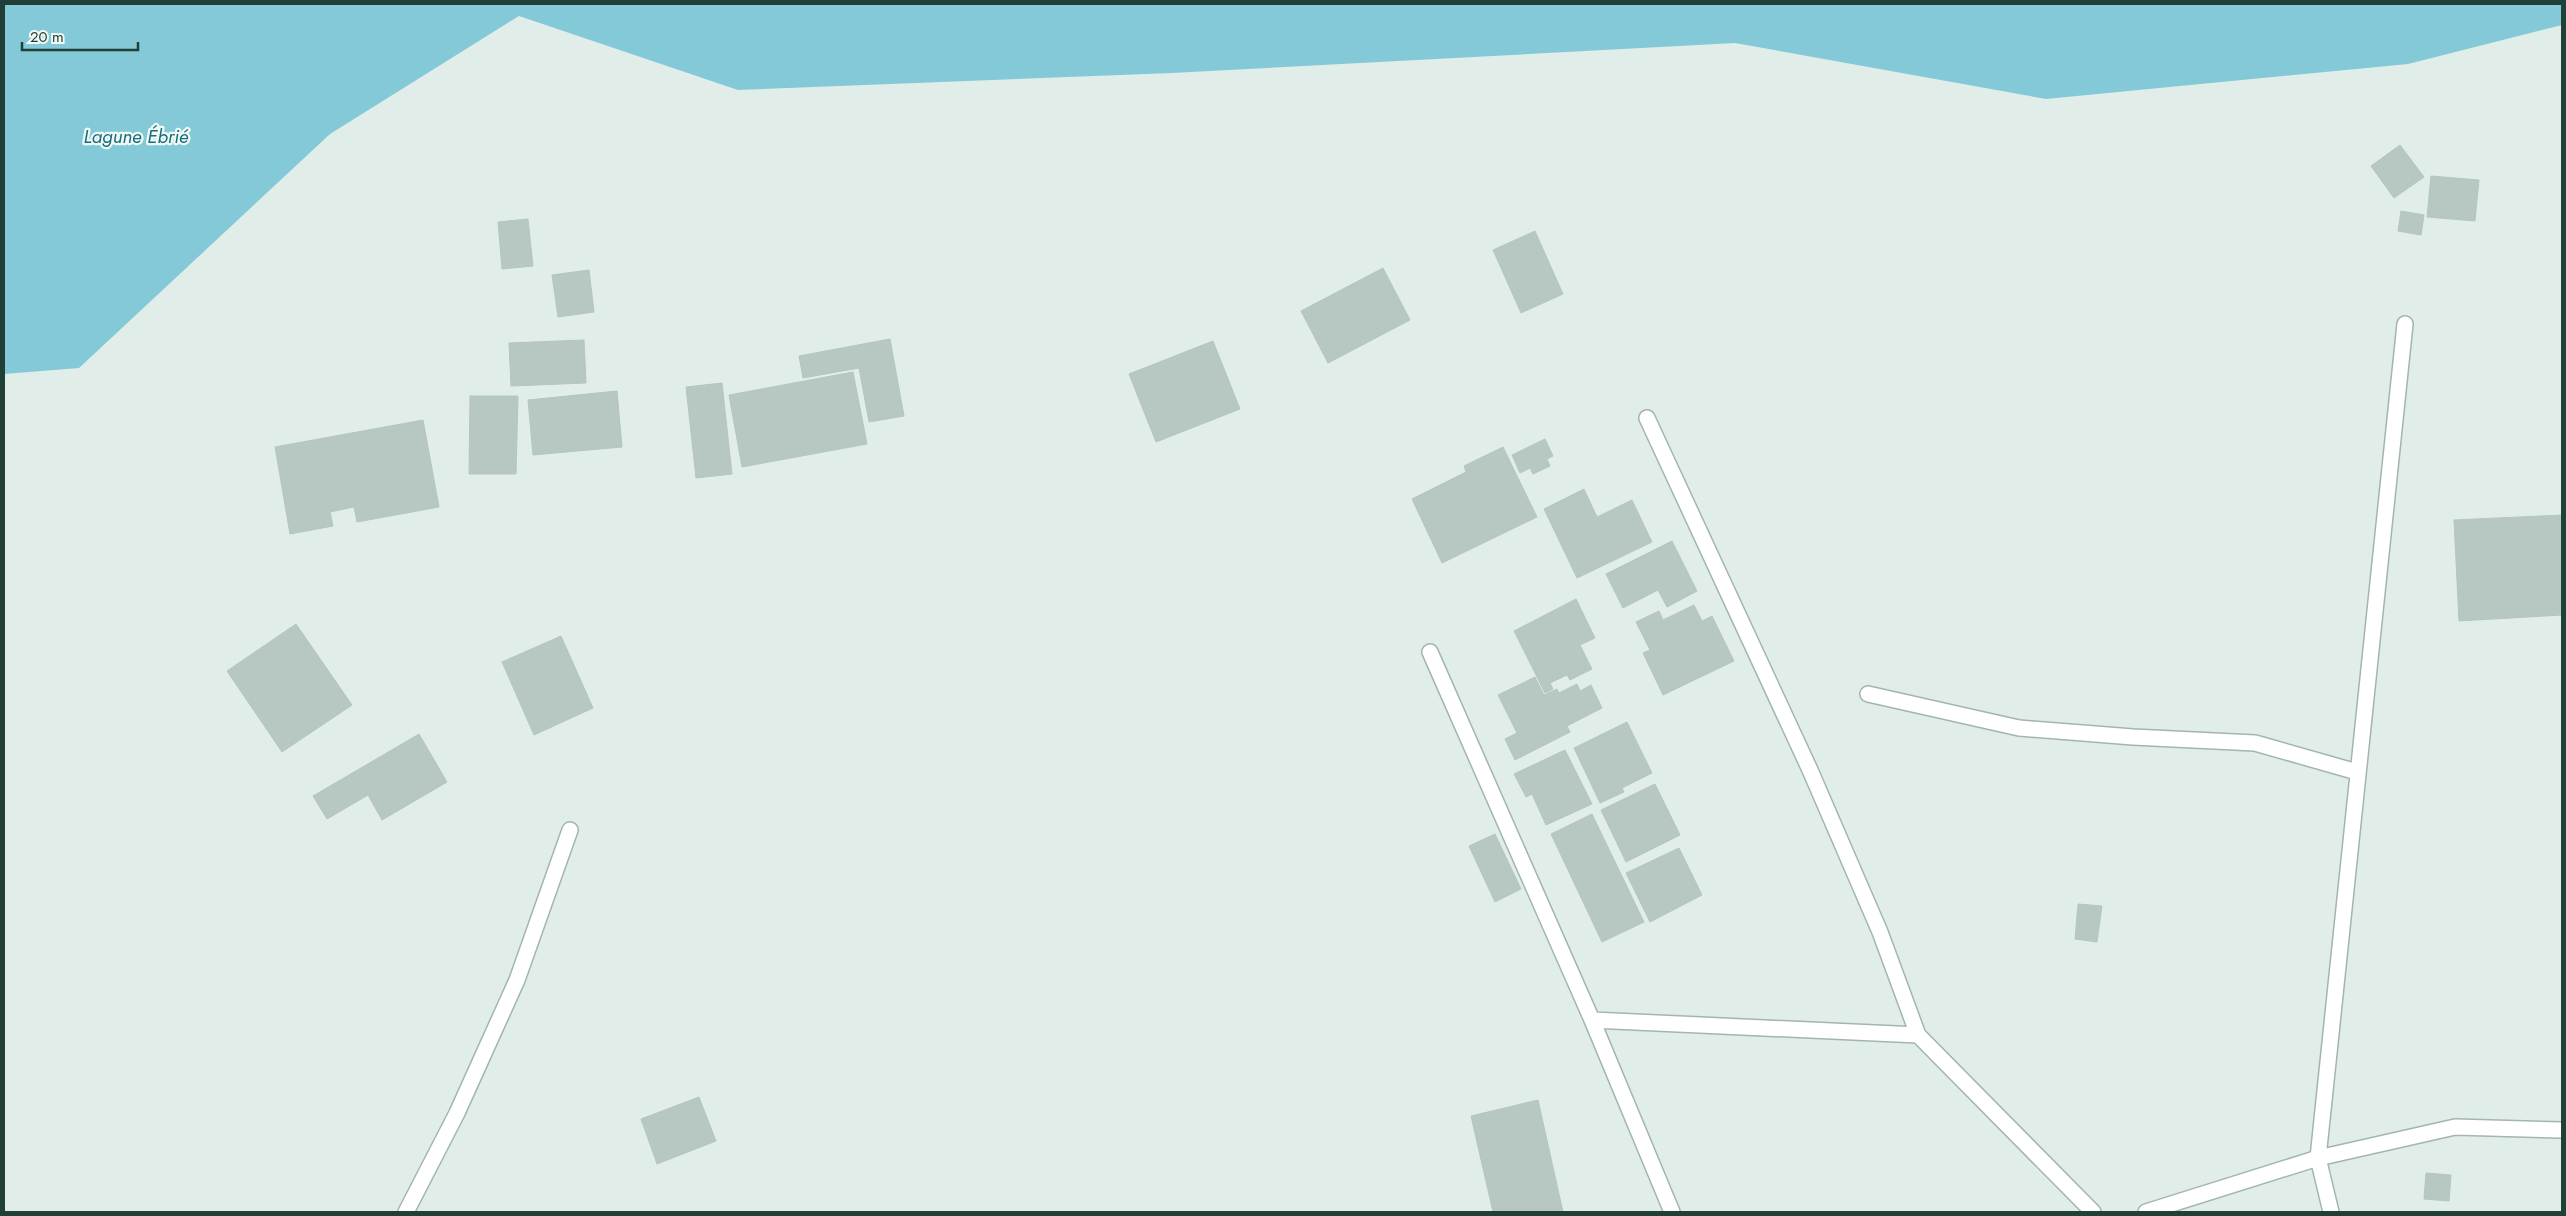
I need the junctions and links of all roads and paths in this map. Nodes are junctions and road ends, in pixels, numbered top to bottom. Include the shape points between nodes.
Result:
1 (2405, 324) dead end
2 (1647, 418) dead end
3 (1430, 652) dead end
4 (1868, 694) dead end
5 (2357, 772) junction
6 (570, 830) dead end
7 (1592, 1020) junction
8 (1918, 1035) junction
9 (2562, 1130) edge
10 (2318, 1158) junction
11 (406, 1212) edge
12 (1672, 1212) edge
13 (2093, 1212) edge
14 (2146, 1212) edge
15 (2331, 1212) edge

1 - 5 street
2 - 8 street via 1810,770 1880,932
3 - 7 street
4 - 5 street via 2019,728 2255,743
5 - 10 street
6 - 11 street via 517,980 457,1113
7 - 8 street
7 - 12 street
8 - 13 street
9 - 10 street via 2455,1127
10 - 14 street
10 - 15 street

